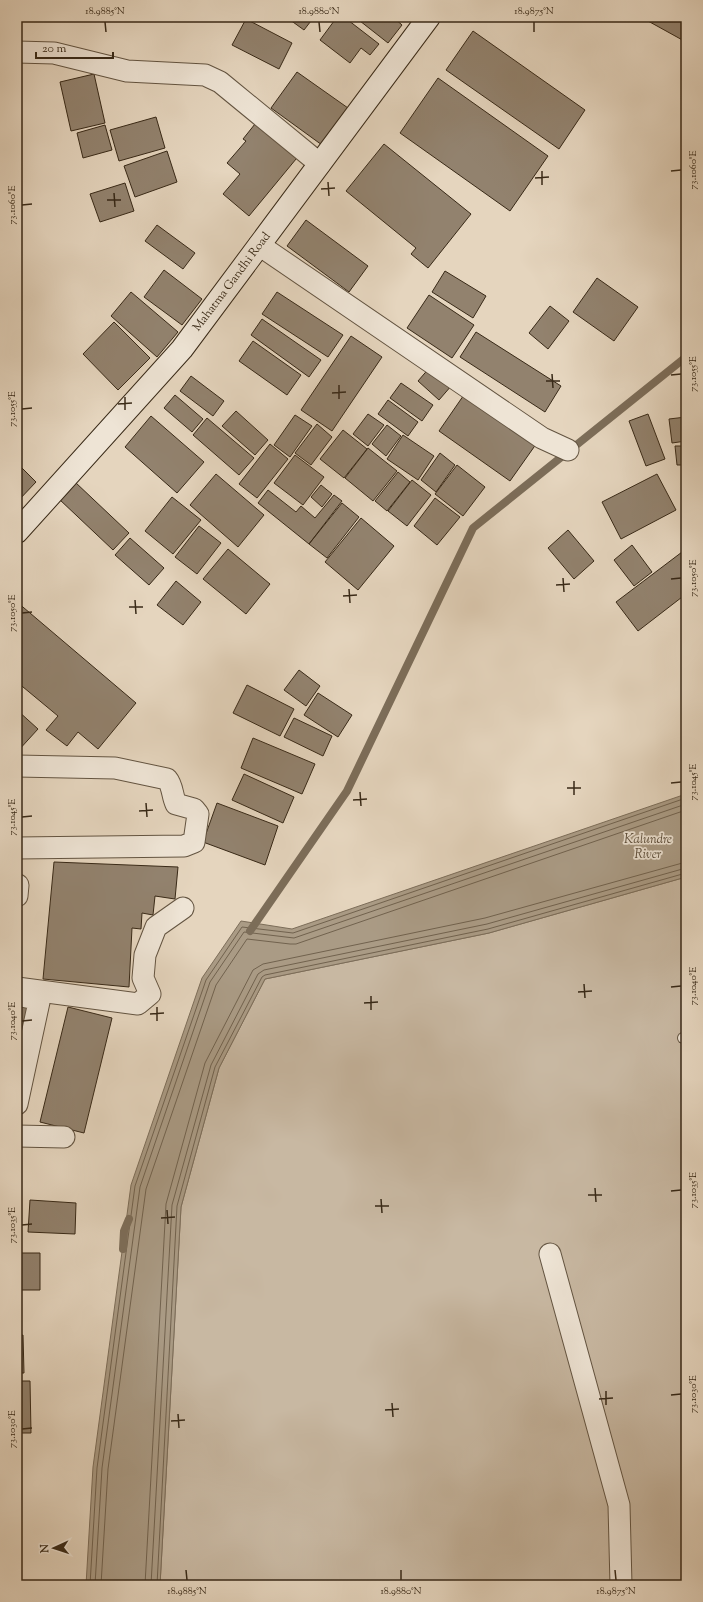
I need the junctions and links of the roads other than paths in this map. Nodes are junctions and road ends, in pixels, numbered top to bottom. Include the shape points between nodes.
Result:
1 (429, 17) edge
2 (17, 52) edge
3 (320, 164) junction
4 (259, 246) junction
5 (568, 450) dead end
6 (17, 532) edge
7 (17, 766) edge
8 (17, 848) edge
9 (183, 908) dead end
10 (17, 988) edge
11 (17, 996) edge
12 (17, 1104) edge
13 (17, 1136) edge
14 (64, 1137) dead end
15 (550, 1254) dead end
16 (621, 1585) edge

1 - 3 main road, Mahatma Gandhi Road
2 - 3 street via 54,53 127,71 205,74 220,82
3 - 4 main road, Mahatma Gandhi Road
4 - 5 street via 542,438
4 - 6 main road, Mahatma Gandhi Road via 182,349
7 - 8 street via 114,768 167,779 176,804 194,809 198,814 194,842 184,846
9 - 10 street via 156,927 145,955 143,978 150,994 138,1004
11 - 12 street via 36,999 39,1002
13 - 14 street
15 - 16 street via 619,1505

